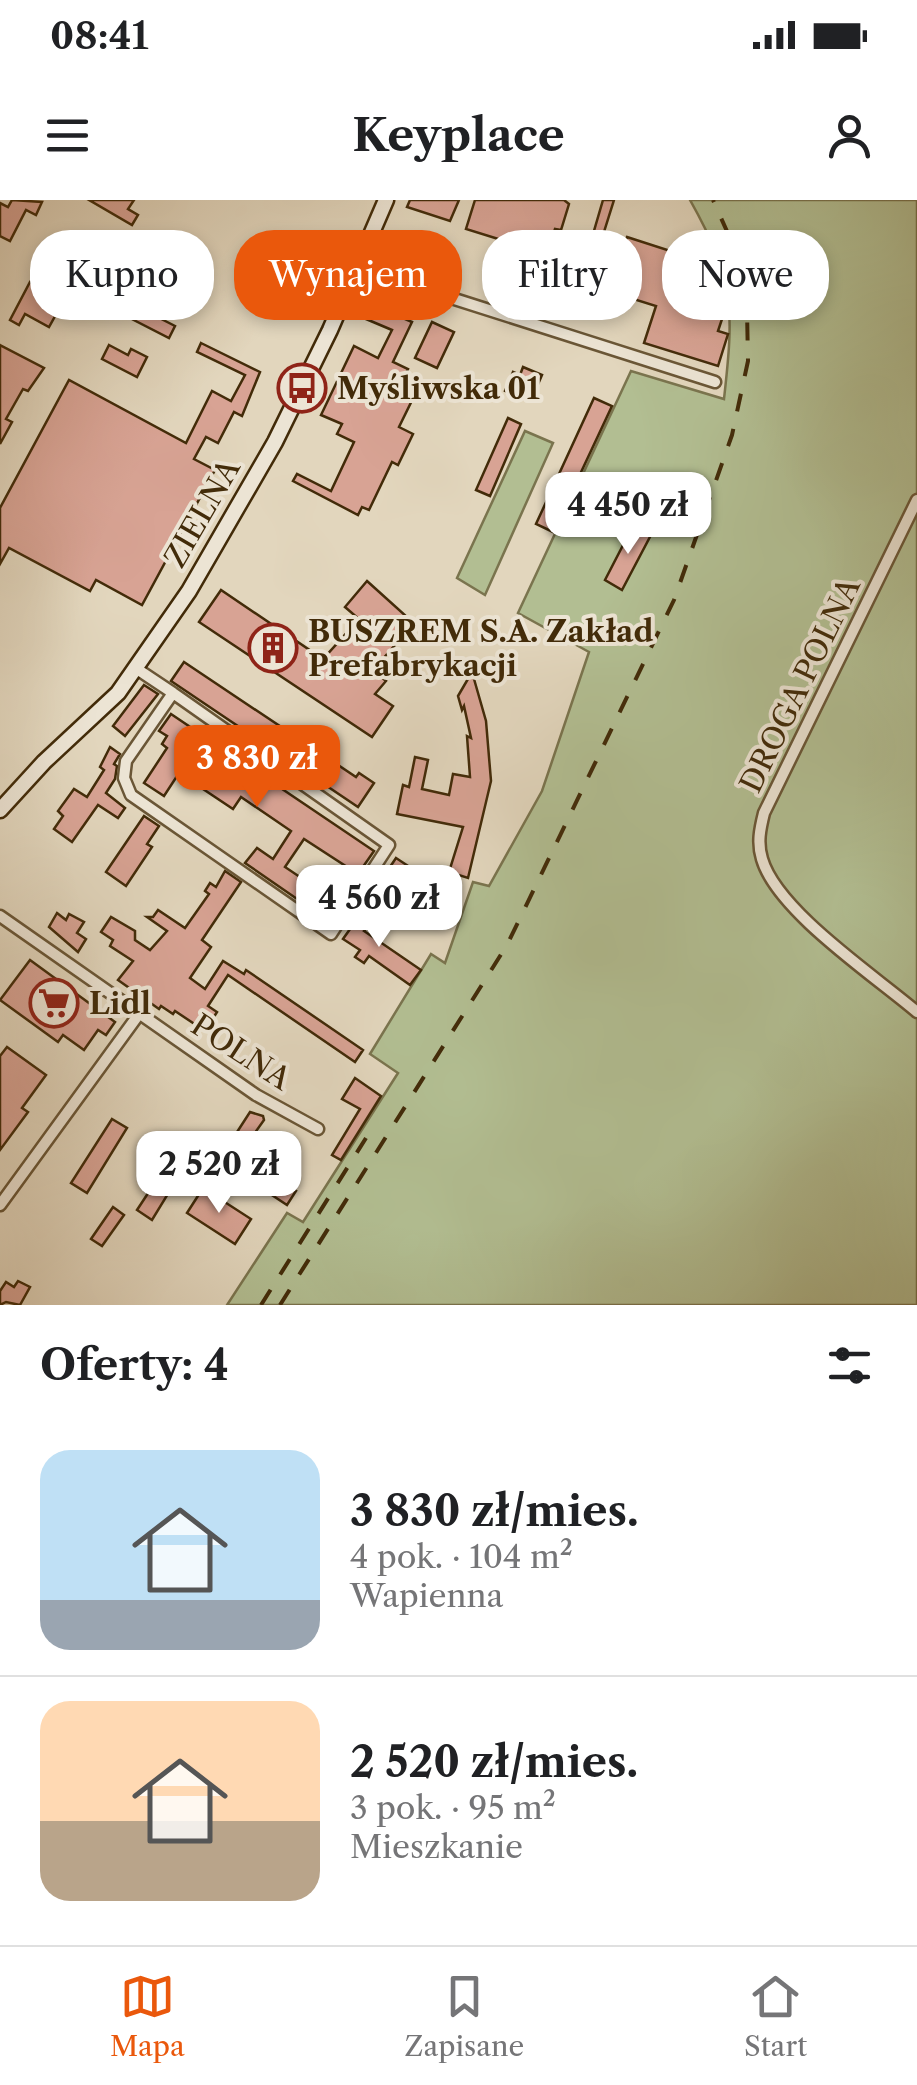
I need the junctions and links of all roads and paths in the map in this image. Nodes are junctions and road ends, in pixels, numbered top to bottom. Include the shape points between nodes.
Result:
1 (386, 200) edge
2 (373, 230) edge
3 (462, 301) edge
4 (332, 320) edge
5 (715, 382) dead end
6 (917, 500) edge
7 (137, 670) junction
8 (173, 693) junction
9 (0, 810) edge
10 (0, 916) edge
11 (917, 1012) edge
12 (139, 1014) junction
13 (318, 1129) dead end
14 (0, 1204) edge

1 - 2 street, ZIELNA
3 - 5 street
4 - 7 street, ZIELNA via 260,471
6 - 11 street, DROGA POLNA via 764,813 759,846 787,900
7 - 8 street
7 - 9 street, ZIELNA
8 - 8 street via 389,844 331,934 132,795 124,778 126,760
10 - 12 street, POLNA
12 - 13 street, POLNA
12 - 14 street

